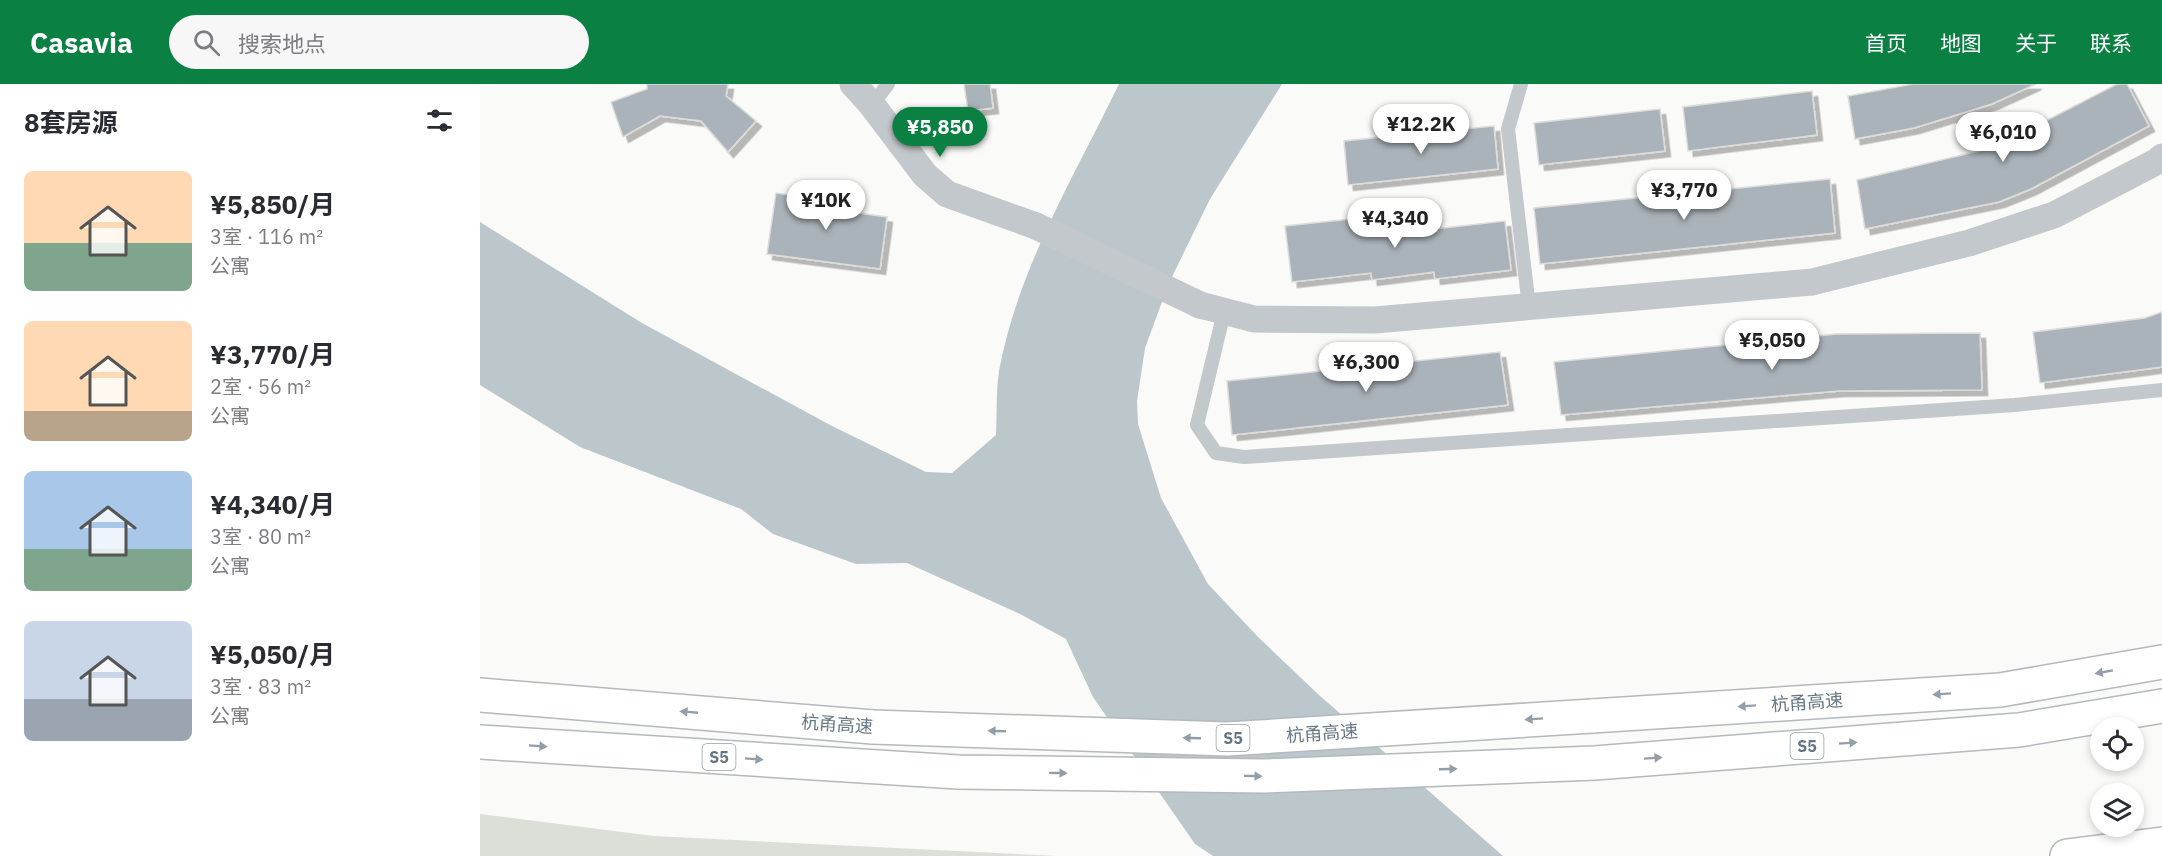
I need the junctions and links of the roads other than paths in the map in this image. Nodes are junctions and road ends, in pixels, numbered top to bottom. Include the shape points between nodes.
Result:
1 (853, 84) edge
2 (1521, 84) edge
3 (880, 94) edge
4 (2162, 157) edge
5 (1529, 307) junction
6 (1212, 309) junction
7 (2162, 390) edge
8 (2162, 662) edge
9 (480, 695) edge
10 (2162, 706) edge
11 (480, 742) edge
12 (2162, 844) edge
13 (2067, 856) edge

1 - 3 street
2 - 5 lane via 1508,129
3 - 6 street, bridge via 925,175 947,194 1036,225
4 - 5 street via 2054,215 1969,243 1812,282
5 - 6 street via 1375,320 1254,319
6 - 7 lane via 1197,425 1216,453 1244,457 2014,405
8 -> 9 main road, 杭甬高速 / S5, bridge via 2000,690 1227,739 873,727
11 -> 10 main road, S5 via 958,772 1264,776 1595,763 2019,730
12 - 13 main road

